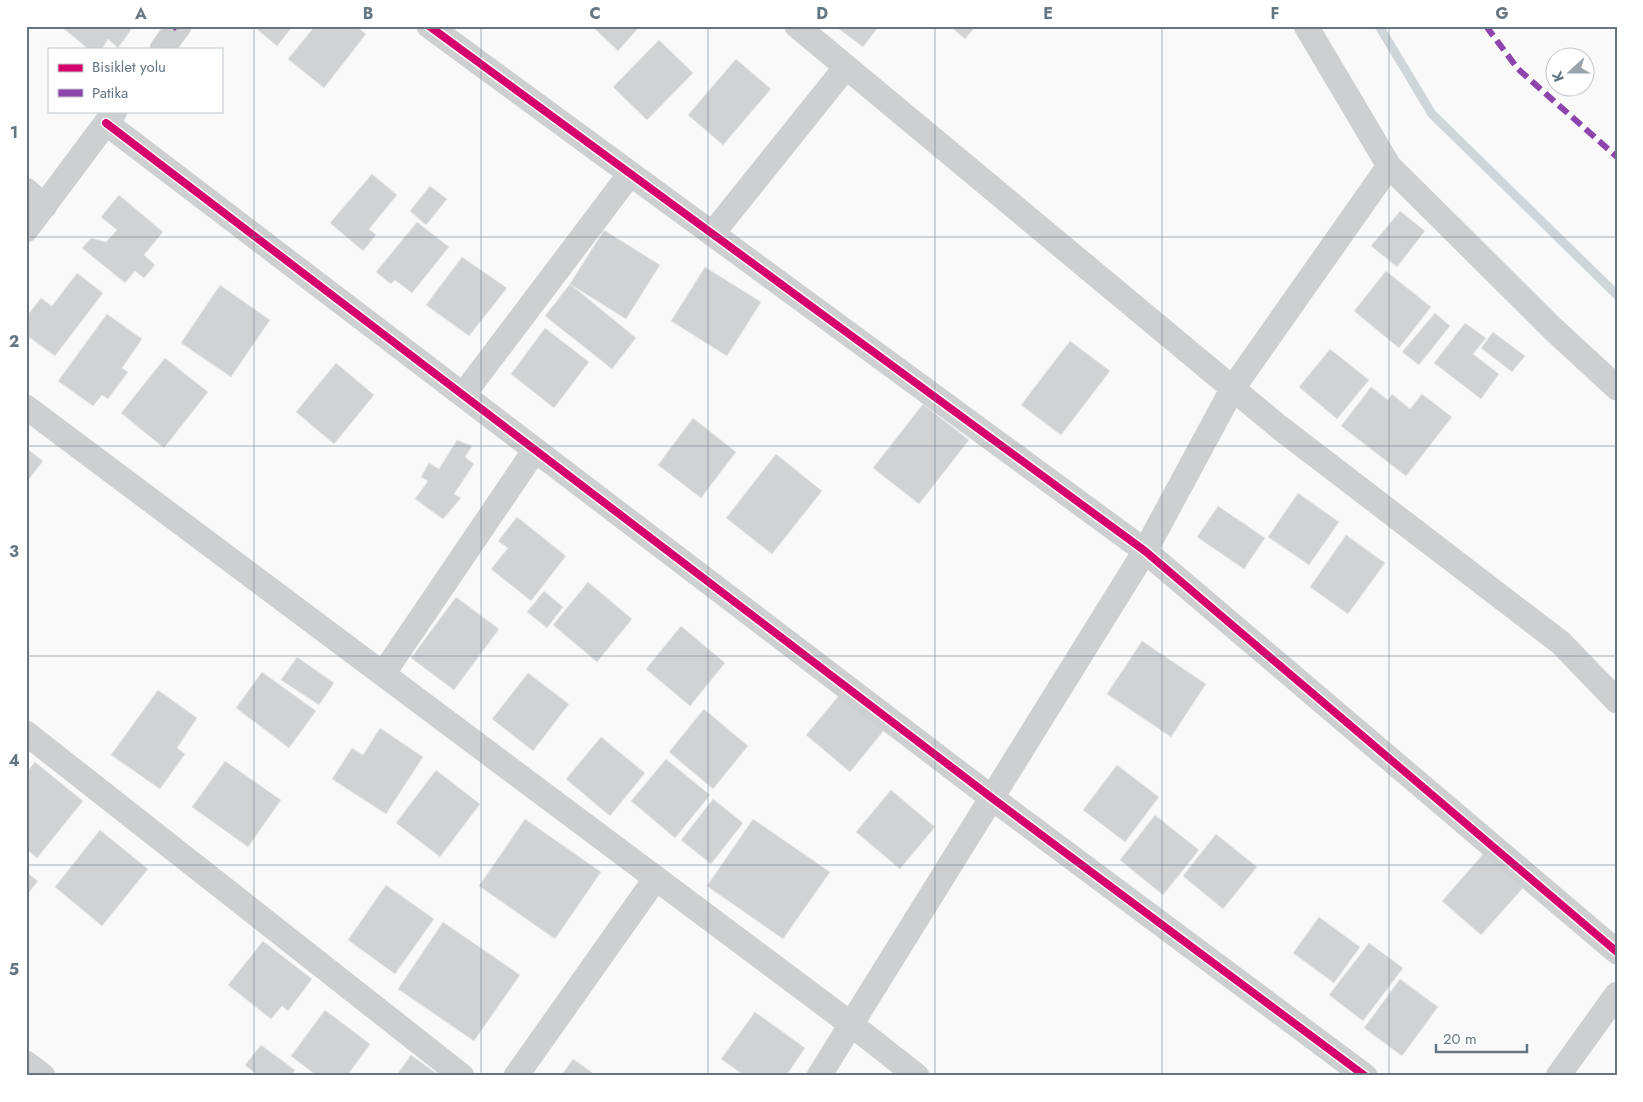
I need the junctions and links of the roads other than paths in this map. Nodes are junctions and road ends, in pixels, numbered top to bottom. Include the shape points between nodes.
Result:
1 (179, 26) edge
2 (428, 26) edge
3 (797, 26) edge
4 (1306, 26) edge
5 (163, 48) edge
6 (846, 67) junction
7 (110, 117) edge
8 (1389, 166) junction
9 (630, 174) junction
10 (36, 198) edge
11 (26, 230) edge
12 (712, 234) junction
13 (1233, 388) junction
14 (1617, 388) edge
15 (463, 395) junction
16 (26, 407) edge
17 (535, 450) junction
18 (1145, 551) junction
19 (384, 674) junction
20 (1617, 701) edge
21 (26, 733) edge
22 (992, 798) junction
23 (656, 878) junction
24 (1617, 952) edge
25 (1617, 994) edge
26 (852, 1024) junction
27 (26, 1064) edge
28 (43, 1076) edge
29 (462, 1076) edge
30 (516, 1076) edge
31 (819, 1076) edge
32 (917, 1076) edge
33 (1365, 1076) edge
34 (1558, 1076) edge

1 - 5 street
2 - 9 street
3 - 6 street
4 - 8 street
6 - 12 street
6 - 13 street
7 - 10 street
7 - 15 street
8 - 13 street
8 - 14 street
9 - 12 street
9 - 15 street
10 - 11 street
12 - 18 street
13 - 18 street
13 - 20 street via 1279,427 1561,643
15 - 17 street
16 - 19 street
17 - 19 street
17 - 22 street
18 - 22 street
18 - 24 street
19 - 23 street
21 - 29 street
22 - 26 street
22 - 33 street
23 - 26 street
23 - 30 street
25 - 34 street
26 - 31 street
26 - 32 street
27 - 28 street

